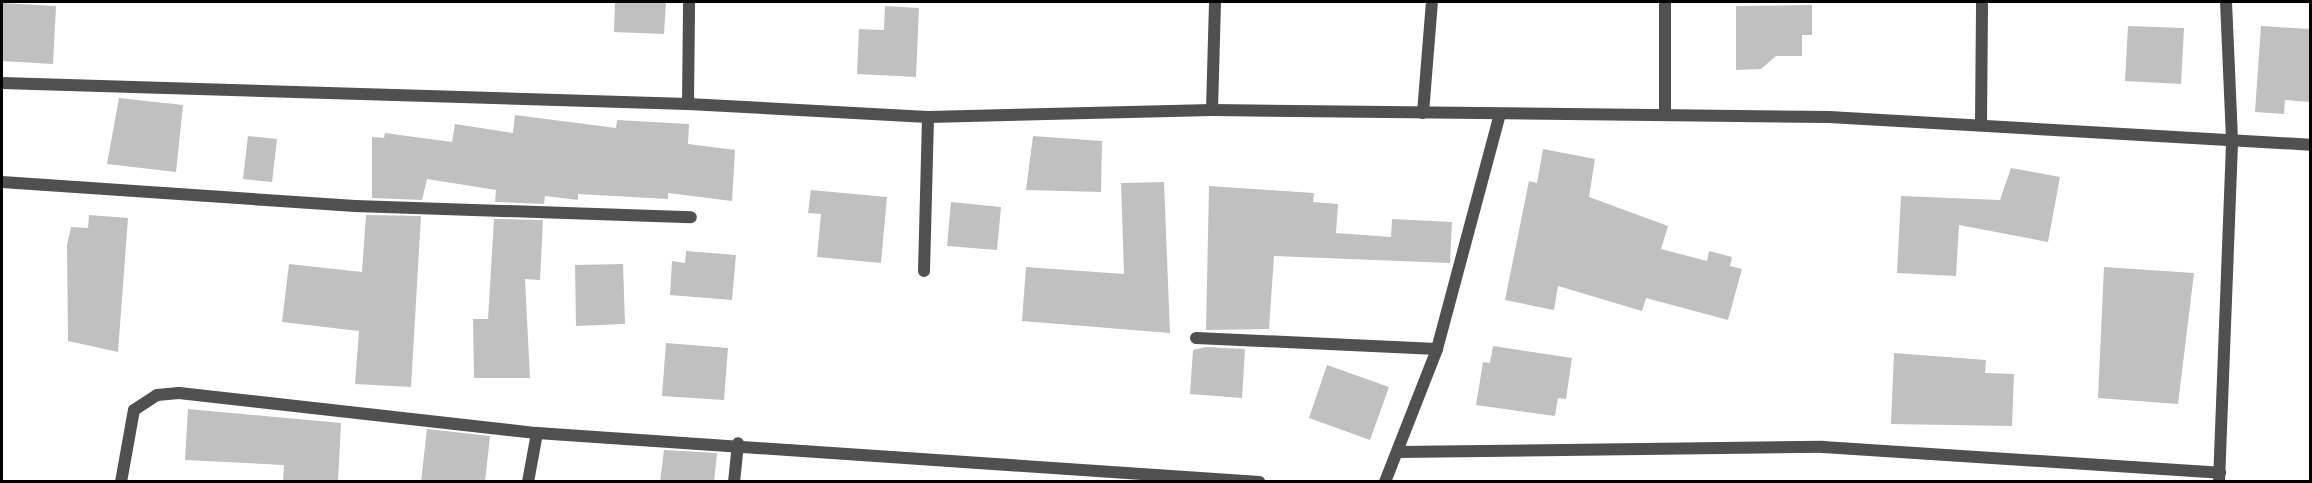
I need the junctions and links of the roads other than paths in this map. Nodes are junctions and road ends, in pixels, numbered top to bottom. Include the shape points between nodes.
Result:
1 (688, 2) edge
2 (1215, 2) edge
3 (1432, 2) edge
4 (1665, 2) edge
5 (1982, 2) edge
6 (2226, 2) edge
7 (2, 83) edge
8 (688, 104) junction
9 (1212, 110) junction
10 (1422, 112) junction
11 (1665, 113) junction
12 (1500, 114) junction
13 (928, 117) junction
14 (1981, 123) junction
15 (2232, 139) junction
16 (2310, 144) edge
17 (2, 182) edge
18 (692, 218) dead end
19 (924, 271) dead end
20 (1196, 338) dead end
21 (1437, 349) junction
22 (537, 433) junction
23 (738, 443) junction
24 (1398, 452) junction
25 (2220, 477) edge
26 (121, 482) edge
27 (528, 482) edge
28 (734, 482) edge
29 (1258, 482) edge
30 (1385, 482) edge

1 - 8 street
2 - 9 street
3 - 10 street
4 - 11 street
5 - 14 street
6 - 15 street
7 - 8 street
8 - 13 street
9 - 10 street
9 - 13 street
10 - 12 street
11 - 12 street
11 - 14 street
12 - 21 street
13 - 19 street
14 - 15 street
15 - 16 street
15 - 25 street
17 - 18 street via 356,206
20 - 21 street
21 - 24 street
22 - 23 street
22 - 26 street via 179,393 157,395 134,410
22 - 27 street
23 - 28 street
23 - 29 street
24 - 25 street via 1823,447
24 - 30 street

